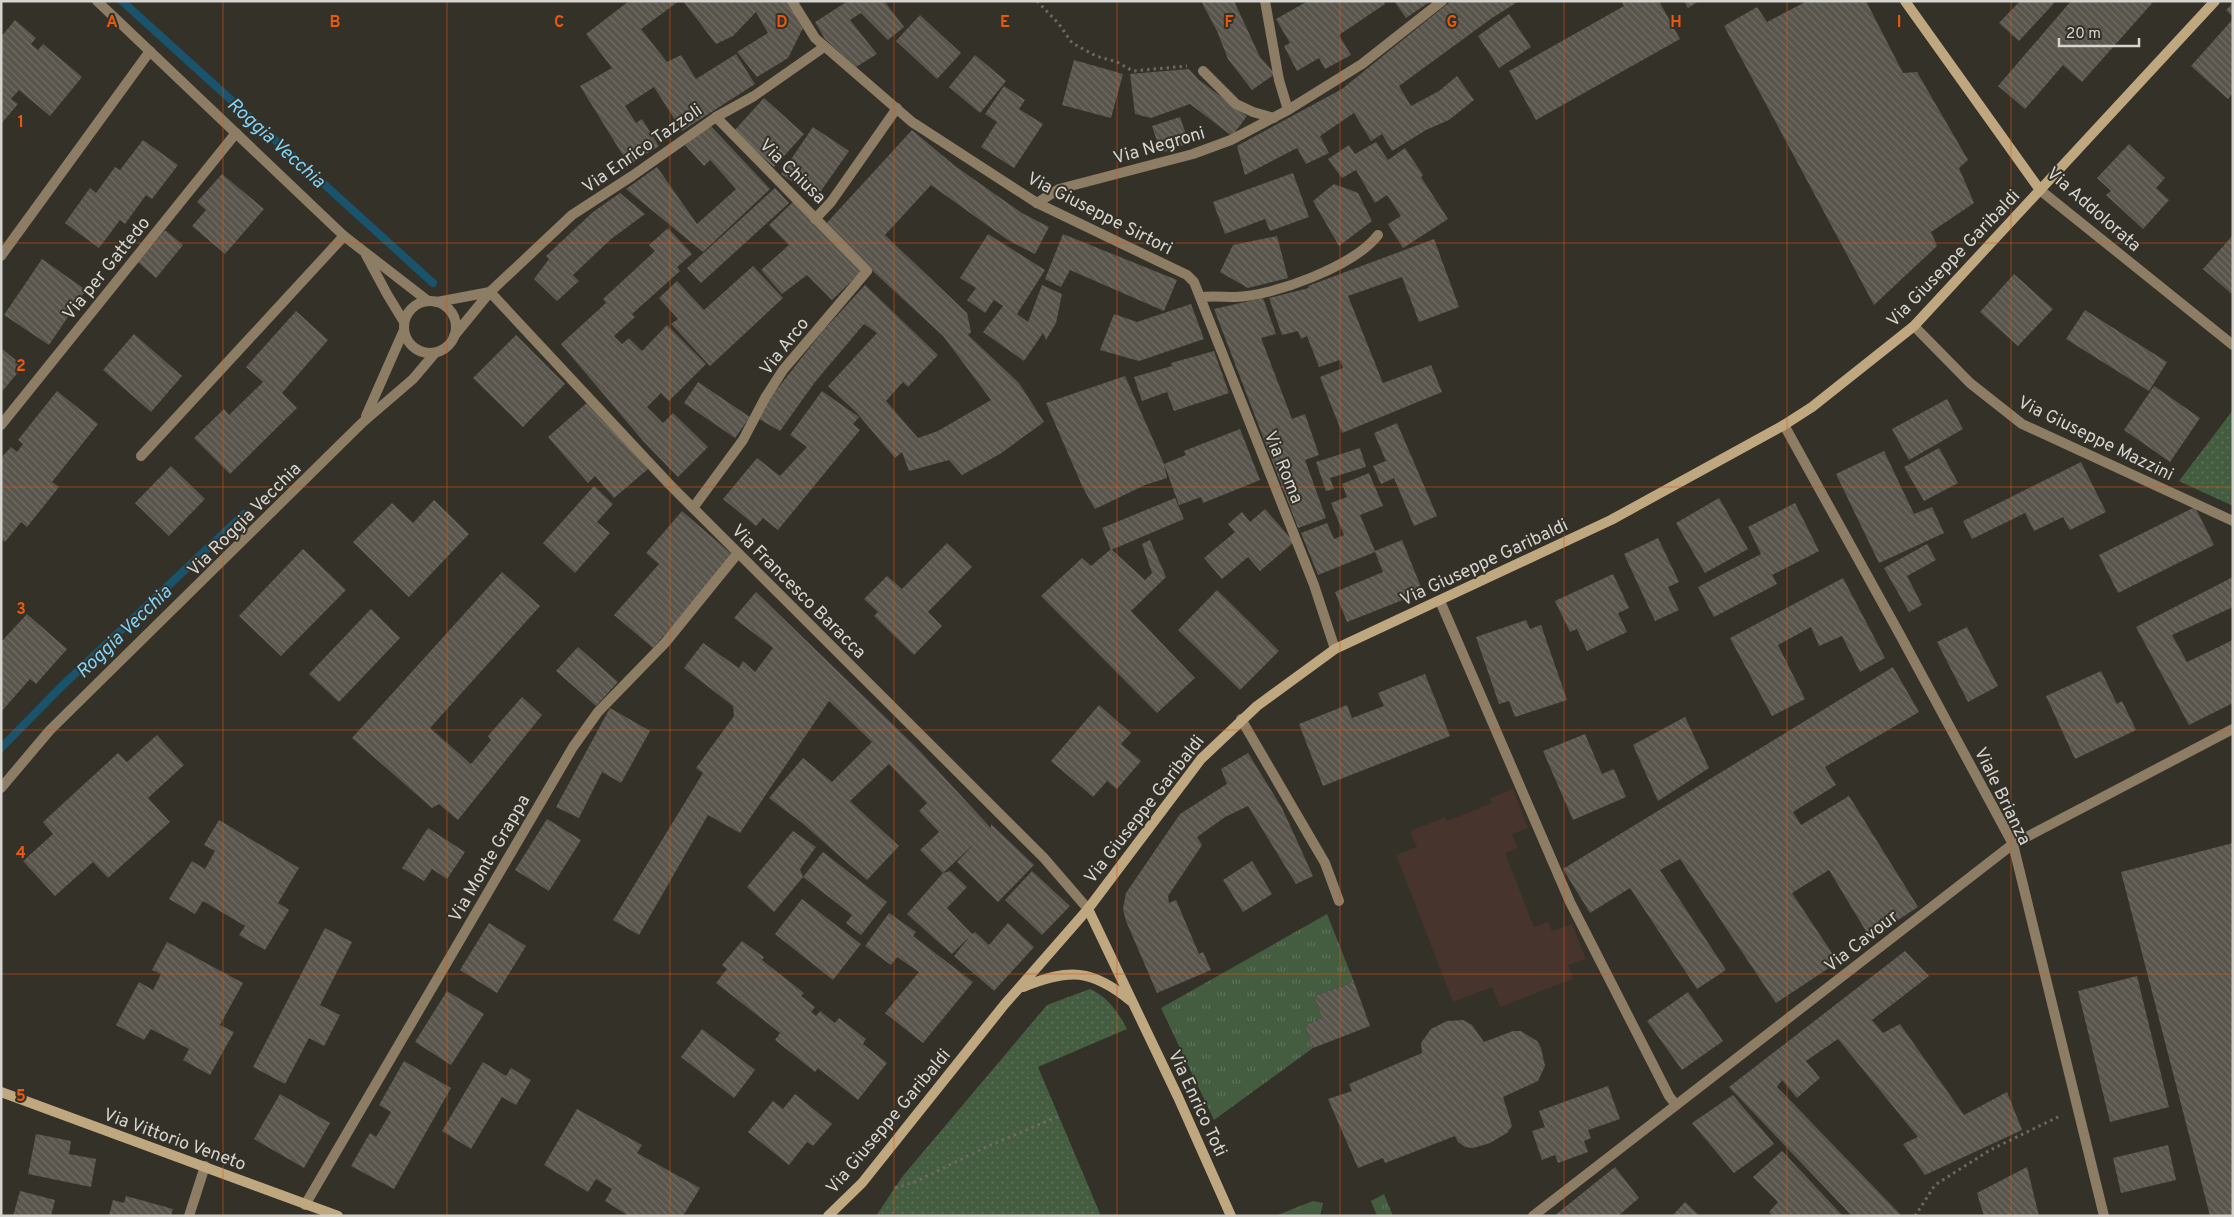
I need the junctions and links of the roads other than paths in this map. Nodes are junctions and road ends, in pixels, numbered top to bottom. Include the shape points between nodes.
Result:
1 (97, 1) edge
2 (792, 1) edge
3 (1265, 1) edge
4 (1442, 1) edge
5 (1905, 1) edge
6 (2214, 1) edge
7 (824, 47) junction
8 (150, 52) junction
9 (1203, 71) road end
10 (896, 108) junction
11 (1288, 110) junction
12 (716, 116) junction
13 (1274, 118) junction
14 (236, 133) junction
15 (2040, 190) junction
16 (1037, 203) junction
17 (815, 219) junction
18 (344, 236) junction
19 (1378, 236) dead end
20 (365, 252) junction
21 (1, 256) edge
22 (490, 292) junction
23 (1201, 297) junction
24 (432, 302) junction
25 (404, 326) junction
26 (1914, 326) junction
27 (454, 336) junction
28 (2233, 345) edge
29 (435, 352) junction
30 (363, 422) junction
31 (1, 424) edge
32 (1784, 425) junction
33 (141, 456) dead end
34 (694, 508) junction
35 (2233, 521) edge
36 (738, 553) junction
37 (1440, 601) junction
38 (1335, 649) junction
39 (1242, 719) junction
40 (2233, 729) edge
41 (1, 788) edge
42 (2013, 844) junction
43 (1339, 901) dead end
44 (1088, 909) junction
45 (1020, 988) junction
46 (1134, 1003) junction
47 (1, 1092) edge
48 (1676, 1105) junction
49 (205, 1166) junction
50 (305, 1205) junction
51 (189, 1216) edge
52 (338, 1216) edge
53 (828, 1216) edge
54 (1231, 1216) edge
55 (1533, 1216) edge
56 (2104, 1216) edge

1 - 8 street
2 - 7 street, Via Giuseppe Sirtori
3 - 11 street via 1279,80
4 - 11 street, Via Negroni via 1362,64
5 - 15 street, Via Addolorata
6 - 15 street, Via Giuseppe Garibaldi
7 - 10 street, Via Giuseppe Sirtori
7 - 12 street, Via Enrico Tazzoli via 754,96
8 - 14 street
8 - 21 street
9 - 13 street via 1236,104
10 - 16 street, Via Giuseppe Sirtori via 912,122
10 - 17 street, Via Chiusa via 831,202
11 - 13 street, Via Negroni
12 - 17 street, Via Chiusa
12 - 22 street, Via Enrico Tazzoli via 572,216
13 - 16 street, Via Negroni via 1232,140 1193,154 1059,189
14 - 18 street
14 - 31 street, Via per Gattedo
15 - 26 street, Via Giuseppe Garibaldi
15 - 28 street, Via Addolorata
16 - 23 street, Via Giuseppe Sirtori via 1187,275
17 - 34 street, Via Arco via 867,270 783,370 743,440
18 - 20 street
18 - 33 street
19 - 23 street via 1347,260 1314,278 1256,294
20 - 24 street
20 - 25 street
22 - 24 street
22 - 27 street, Via Enrico Tazzoli
22 - 34 street, Via Francesco Baracca
23 - 38 street, Via Roma via 1314,586
24 - 25 street via 413,308
24 - 27 street via 451,312 456,328
25 - 29 street via 411,346 427,353
25 - 30 street, Via Roggia Vecchia
26 - 32 street, Via Giuseppe Garibaldi via 1833,391
26 - 35 street, Via Giuseppe Mazzini via 1970,383 2022,424
27 - 29 street via 443,349
29 - 30 street, Via Roggia Vecchia via 412,379
30 - 41 street, Via Roggia Vecchia via 50,730
32 - 37 street, Via Giuseppe Garibaldi via 1611,520
32 - 42 street, Viale Brianza
34 - 36 street, Via Francesco Baracca
36 - 44 street, Via Francesco Baracca via 1044,858
36 - 50 street, Via Monte Grappa via 665,643 598,712 572,747
37 - 38 street, Via Giuseppe Garibaldi
37 - 48 street via 1570,902 1668,1096
38 - 39 street, Via Giuseppe Garibaldi
39 - 43 street via 1325,863
39 - 44 street, Via Giuseppe Garibaldi via 1195,766
40 - 42 street, Via Cavour
42 - 48 street, Via Cavour
42 - 56 street, Viale Brianza
44 - 45 street, Via Giuseppe Garibaldi
44 - 46 street, Via Enrico Toti
45 - 46 street, Via Enrico Toti via 1071,973 1116,989
45 - 53 street, Via Giuseppe Garibaldi via 862,1183
46 - 54 street, Via Enrico Toti
47 - 49 street, Via Vittorio Veneto
48 - 55 street, Via Cavour
49 - 50 street, Via Vittorio Veneto
49 - 51 street
50 - 52 street, Via Vittorio Veneto

